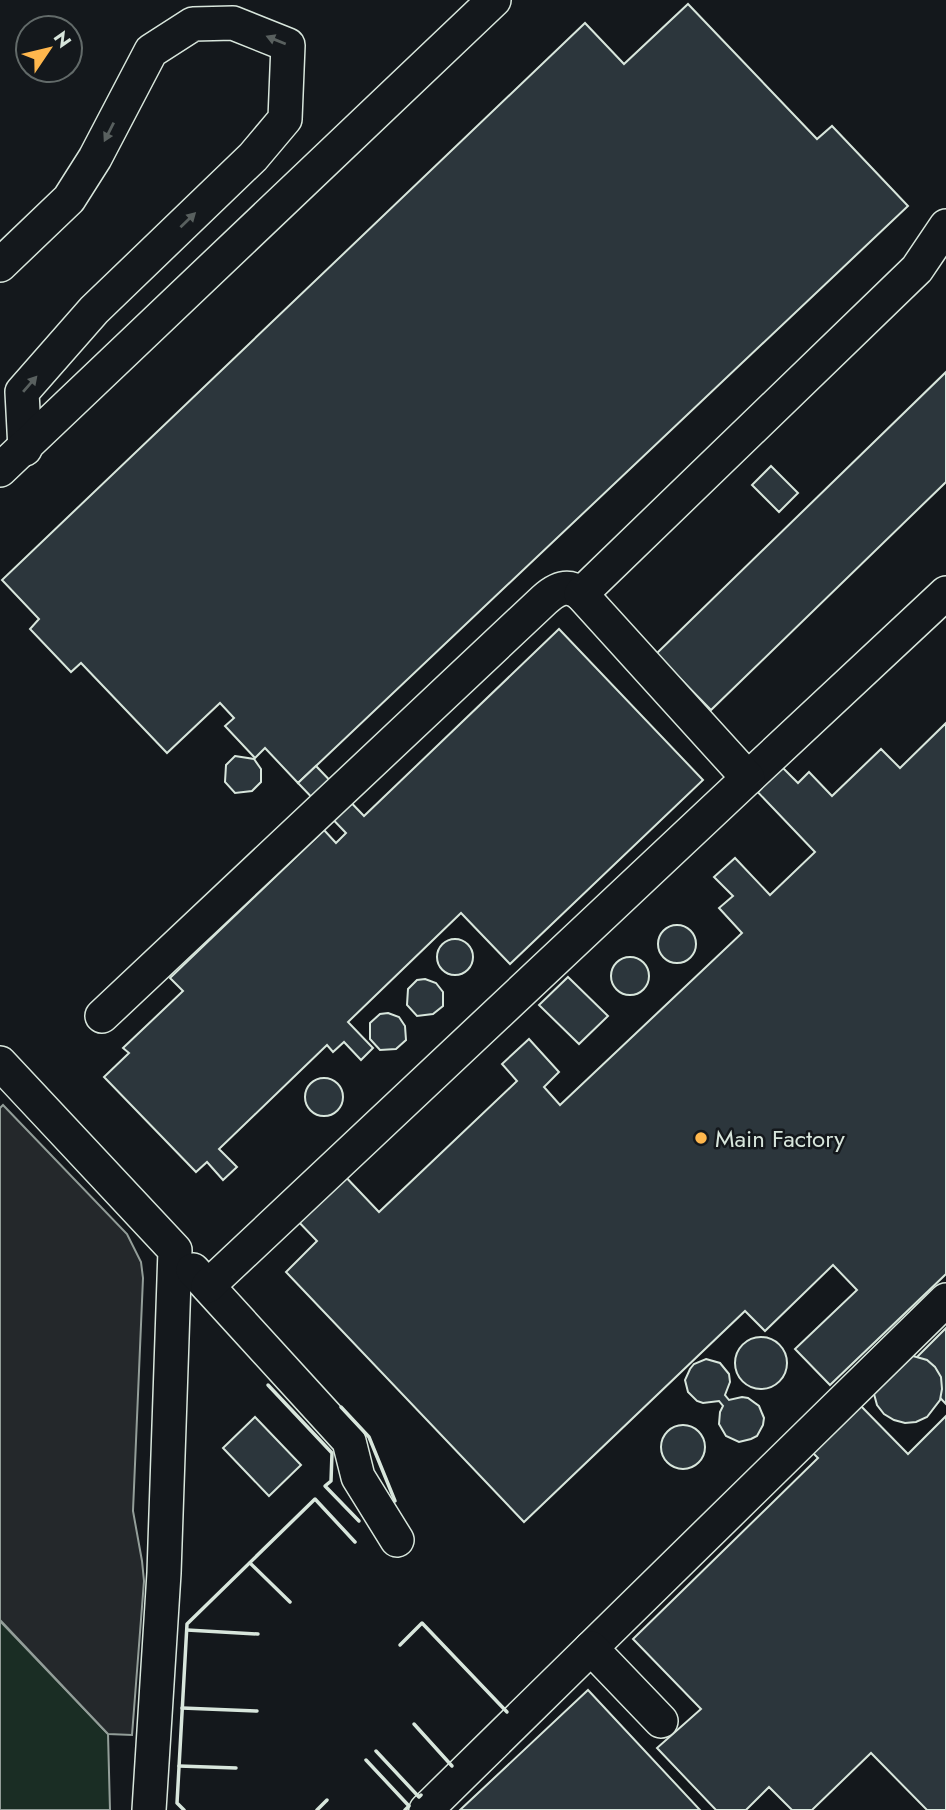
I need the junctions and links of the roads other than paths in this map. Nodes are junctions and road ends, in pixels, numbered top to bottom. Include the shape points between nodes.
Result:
1 (494, 0) edge
2 (946, 226) edge
3 (0, 265) edge
4 (25, 449) junction
5 (0, 470) edge
6 (946, 593) edge
7 (581, 594) junction
8 (748, 778) junction
9 (102, 1016) dead end
10 (0, 1063) edge
11 (175, 1250) junction
12 (208, 1286) junction
13 (946, 1300) edge
14 (397, 1540) dead end
15 (591, 1648) junction
16 (661, 1721) dead end
17 (149, 1810) edge
18 (426, 1810) edge

1 - 4 street
2 - 7 street via 917,269
4 -> 3 street via 22,393 94,310 253,157 285,119 288,45 233,23 193,24 150,51 69,199
4 - 5 street
6 - 8 street
7 - 8 street
7 - 9 street via 564,588 544,600
8 - 12 street
10 - 11 street
11 - 12 street
11 - 17 street via 164,1573
12 - 14 street via 349,1441 358,1477
13 - 15 street
15 - 16 street
15 - 18 street

